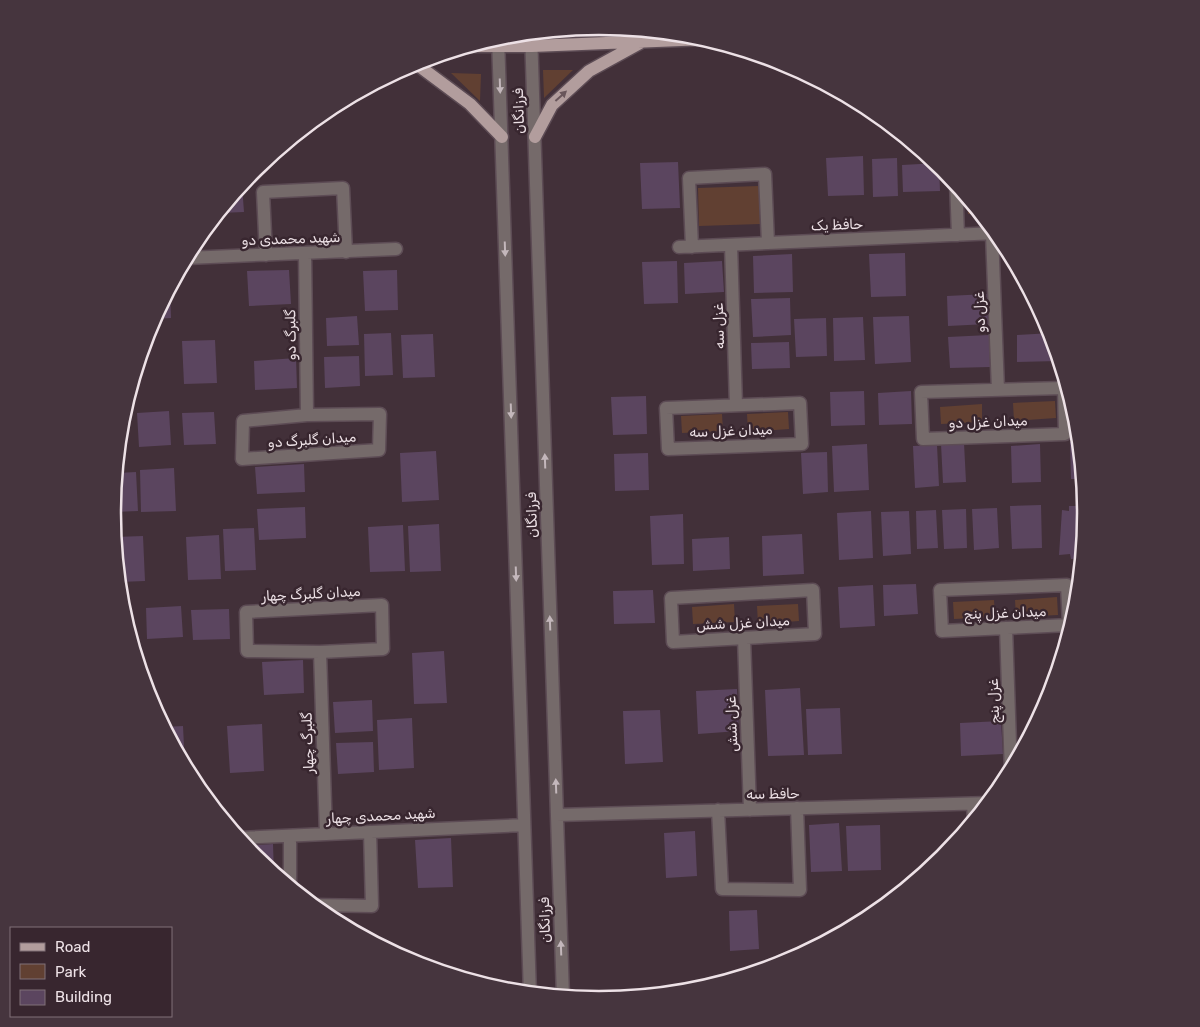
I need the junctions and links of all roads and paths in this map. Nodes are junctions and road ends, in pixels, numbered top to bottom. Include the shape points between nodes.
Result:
1 (532, 39) edge
2 (537, 39) edge
3 (669, 40) edge
4 (643, 41) junction
5 (498, 46) edge
6 (423, 69) edge
7 (502, 137) junction
8 (535, 137) junction
9 (956, 194) edge
10 (988, 234) edge
11 (958, 235) junction
12 (768, 244) junction
13 (995, 244) edge
14 (731, 245) junction
15 (679, 247) dead end
16 (692, 247) junction
17 (396, 250) dead end
18 (346, 252) junction
19 (305, 253) junction
20 (266, 255) junction
21 (196, 258) edge
22 (1061, 388) edge
23 (998, 390) junction
24 (1065, 401) edge
25 (736, 405) junction
26 (308, 415) junction
27 (1068, 610) edge
28 (1065, 625) edge
29 (1006, 628) junction
30 (744, 638) junction
31 (320, 652) junction
32 (1011, 759) edge
33 (973, 804) junction
34 (981, 804) edge
35 (797, 808) junction
36 (718, 810) junction
37 (750, 810) junction
38 (973, 813) edge
39 (557, 815) junction
40 (524, 825) junction
41 (370, 832) junction
42 (326, 834) junction
43 (290, 836) junction
44 (248, 838) edge
45 (290, 877) edge
46 (327, 906) edge
47 (530, 987) edge
48 (562, 990) edge

1 - 8 street, فرزانگان
2 - 4 main road
3 - 4 main road
8 -> 4 main road via 552,105 589,71
5 -> 7 street, فرزانگان
6 - 7 main road via 470,104
7 -> 40 street, فرزانگان
39 -> 8 street, فرزانگان
9 - 11 street
10 - 11 street, حافظ یک
11 - 12 street, حافظ یک
12 - 14 street, حافظ یک
12 - 16 street via 765,174 689,178
13 - 23 street, غزل دو
14 - 16 street, حافظ یک
14 - 25 street, غزل سه
15 - 16 street, حافظ یک
17 - 18 street, شهید محمدی دو
18 - 19 street, شهید محمدی دو
18 - 20 street via 343,188 263,192
19 - 20 street, شهید محمدی دو
19 - 26 street, گلبرگ دو
20 - 21 street, شهید محمدی دو
22 - 23 street, میدان غزل دو
23 - 24 street, میدان غزل دو via 921,392 922,439 1066,434
25 - 25 street, میدان غزل سه via 800,403 802,444 668,449 666,408
26 - 26 street, میدان گلبرگ دو via 380,414 379,450 242,460 243,421
27 - 29 street, میدان غزل پنج via 1067,585 940,590 942,631
28 - 29 street, میدان غزل پنج
29 - 32 street, غزل پنج
30 - 30 street, میدان غزل شش via 673,642 671,598 813,590 815,634
30 - 37 street, غزل شش
31 - 31 street, میدان گلبرگ چهار via 383,649 382,605 246,612 248,651
31 - 42 street, گلبرگ چهار
33 - 34 street, حافظ سه
33 - 35 street, حافظ سه
33 - 38 street
35 - 36 street via 800,890 722,890
35 - 37 street, حافظ سه
36 - 37 street, حافظ سه
36 - 39 street, حافظ سه
48 -> 39 street, فرزانگان
40 - 41 street, شهید محمدی چهار
40 - 47 street, فرزانگان
41 - 42 street, شهید محمدی چهار
41 - 46 street via 372,906
42 - 43 street, شهید محمدی چهار
43 - 44 street, شهید محمدی چهار
43 - 45 street

